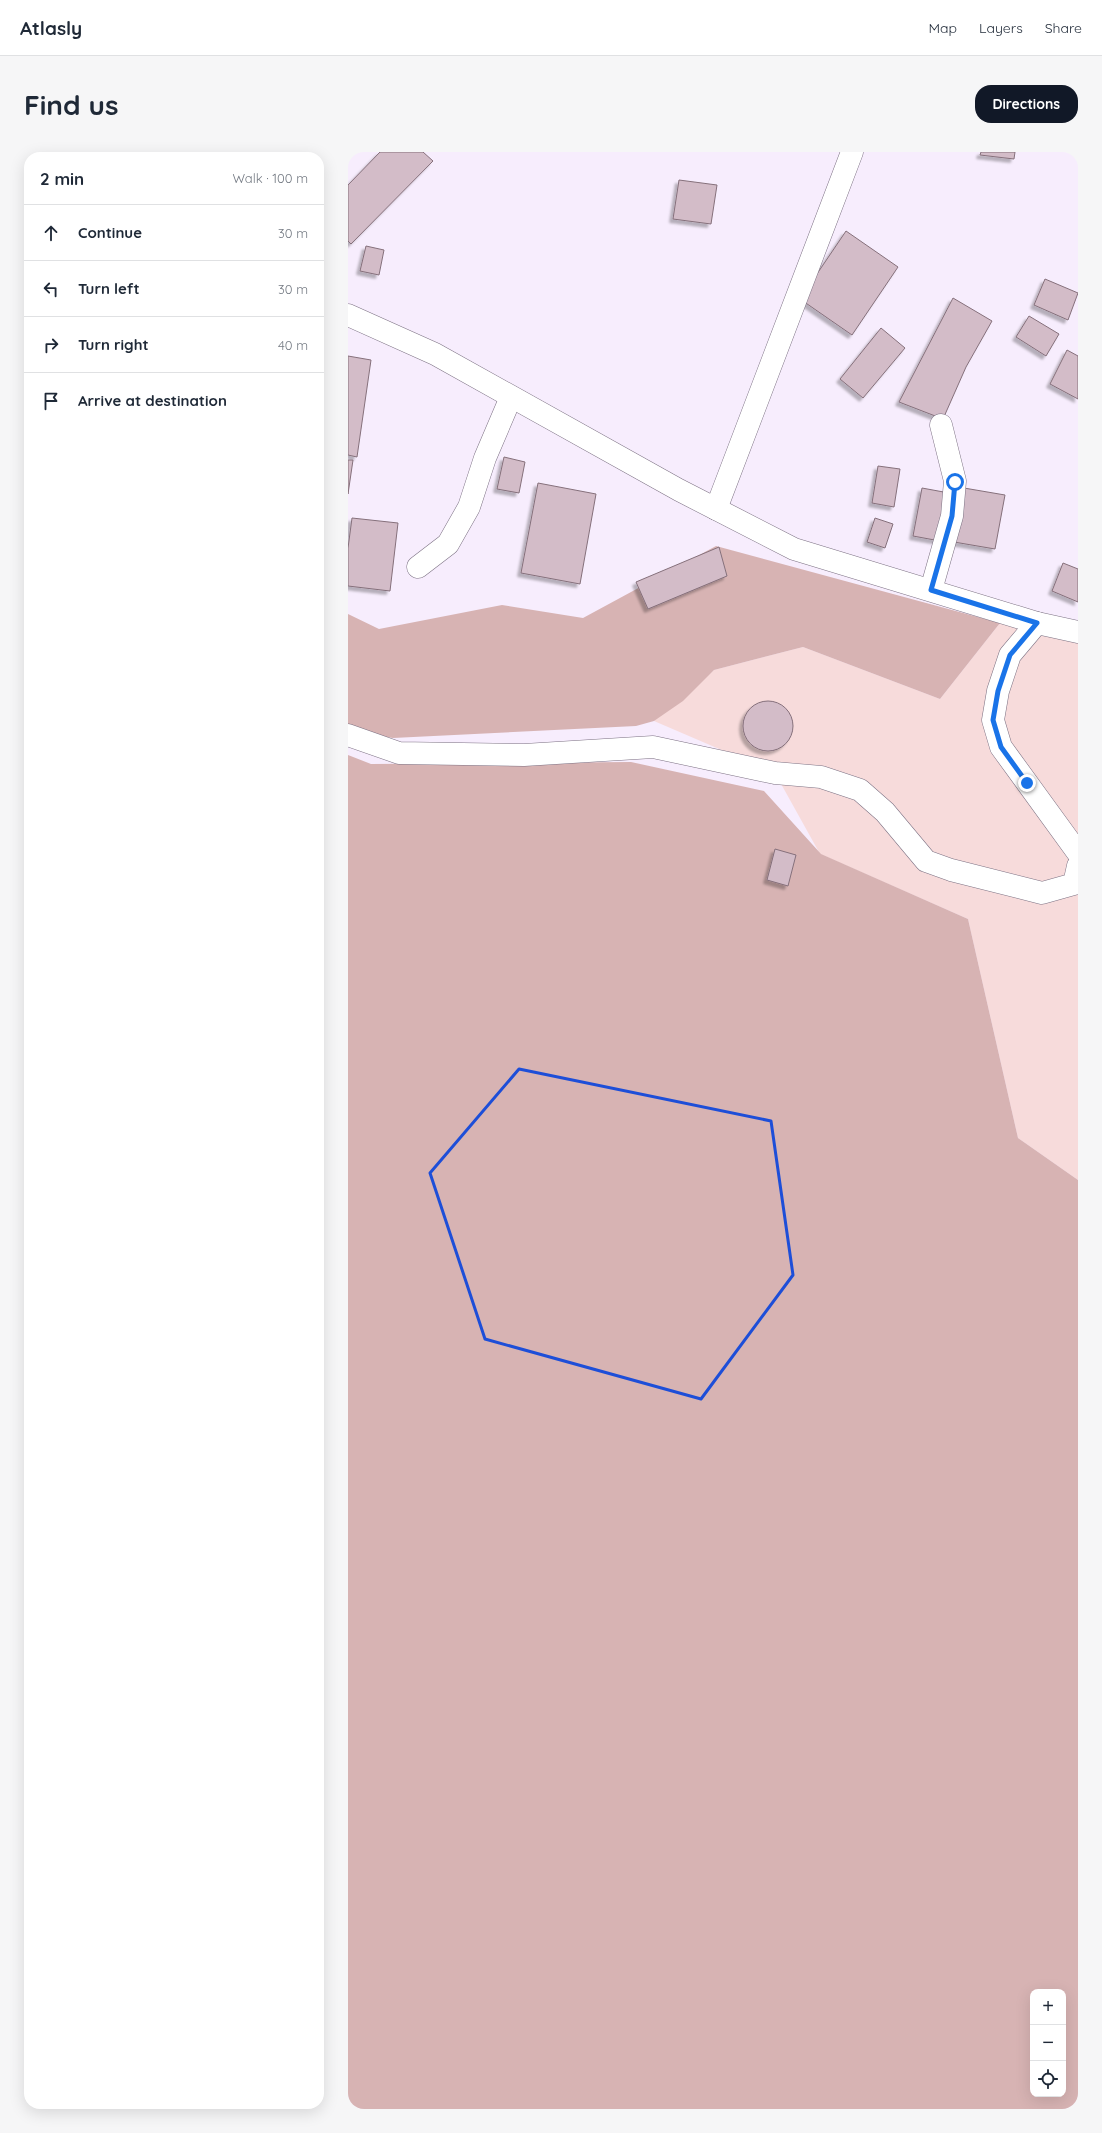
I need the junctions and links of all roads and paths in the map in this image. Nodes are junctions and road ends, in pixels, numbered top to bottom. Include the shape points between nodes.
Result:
1 (852, 152) edge
2 (348, 314) edge
3 (511, 397) junction
4 (941, 425) dead end
5 (716, 509) junction
6 (418, 567) dead end
7 (931, 590) junction
8 (1037, 623) junction
9 (1078, 632) edge
10 (348, 735) edge
11 (1078, 853) edge
12 (1078, 866) edge

1 - 5 street
2 - 3 street via 435,354
3 - 5 street
3 - 6 street via 485,458 469,508 448,544
4 - 7 street via 955,482 952,516
5 - 7 street via 794,549
7 - 8 street
8 - 9 street
8 - 11 street via 1010,655 998,691 993,720 1001,747
10 - 12 street via 399,753 524,755 653,747 775,773 821,777 860,790 885,812 926,861 951,870 1042,893 1074,884

